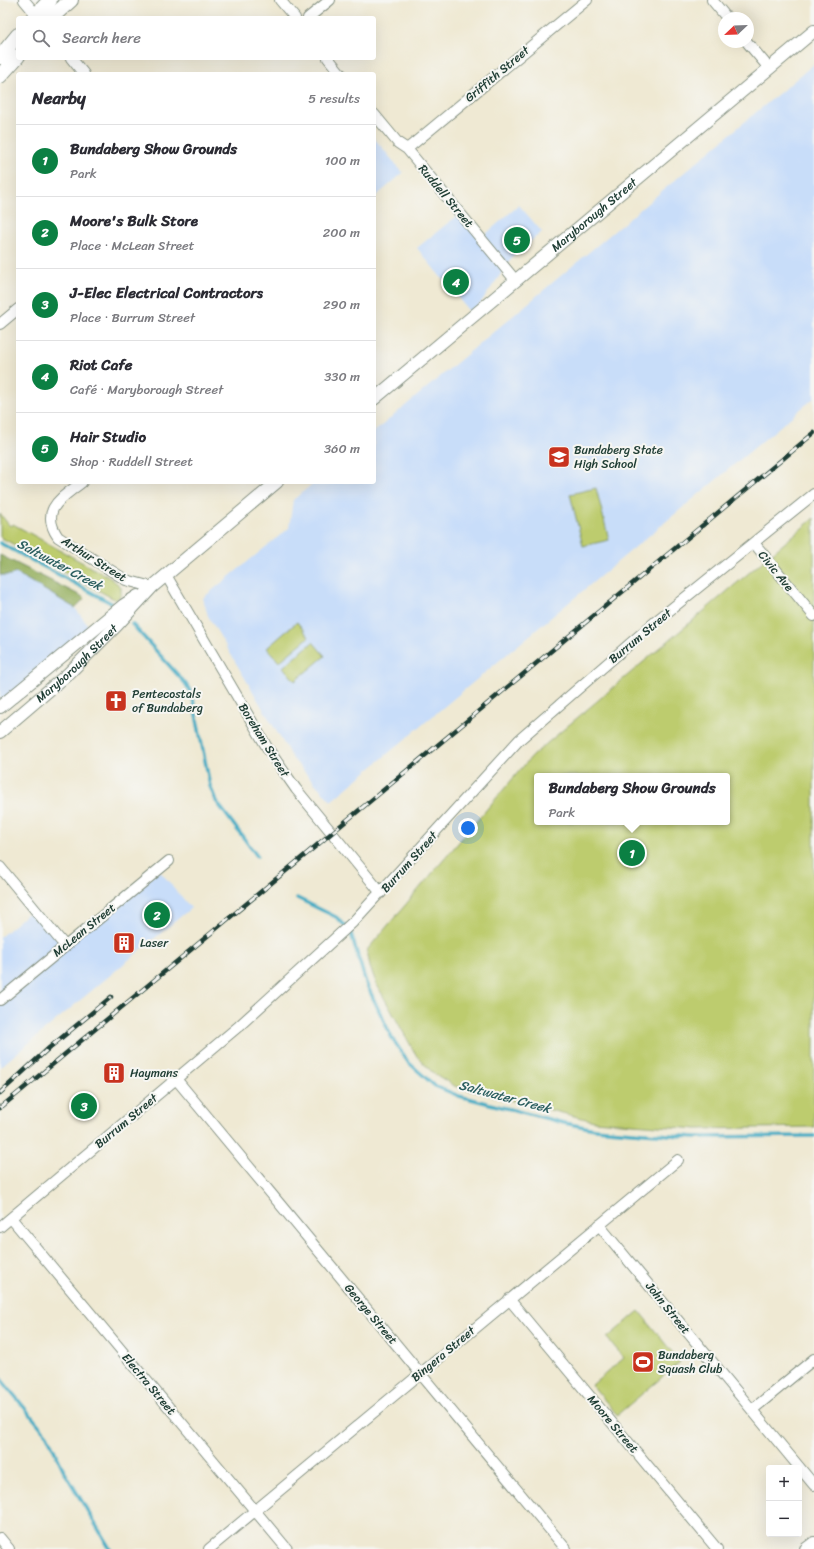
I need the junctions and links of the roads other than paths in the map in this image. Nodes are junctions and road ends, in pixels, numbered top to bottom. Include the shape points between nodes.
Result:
1 (24, 0) edge
2 (50, 0) edge
3 (71, 0) edge
4 (280, 0) edge
5 (330, 0) edge
6 (586, 0) edge
7 (712, 0) edge
8 (722, 12) edge
9 (35, 16) edge
10 (37, 16) edge
11 (53, 16) edge
12 (293, 16) edge
13 (310, 16) edge
14 (814, 31) edge
15 (16, 37) edge
16 (752, 48) edge
17 (0, 56) edge
18 (16, 58) edge
19 (73, 60) edge
20 (330, 60) edge
21 (769, 68) junction
22 (82, 72) edge
23 (339, 72) edge
24 (0, 76) edge
25 (376, 116) edge
26 (407, 149) junction
27 (516, 281) junction
28 (16, 311) edge
29 (0, 324) edge
30 (376, 397) edge
31 (80, 484) edge
32 (275, 484) edge
33 (814, 494) edge
34 (754, 543) junction
35 (166, 575) junction
36 (151, 588) junction
37 (814, 616) edge
38 (0, 706) edge
39 (0, 732) edge
40 (169, 861) dead end
41 (0, 867) edge
42 (381, 893) junction
43 (65, 946) junction
44 (0, 1000) edge
45 (176, 1079) junction
46 (678, 1160) dead end
47 (11, 1218) junction
48 (599, 1225) junction
49 (0, 1227) edge
50 (509, 1299) junction
51 (814, 1359) edge
52 (420, 1373) junction
53 (752, 1410) junction
54 (814, 1485) edge
55 (255, 1511) junction
56 (0, 1538) edge
57 (814, 1543) edge
58 (9, 1549) edge
59 (210, 1549) edge
60 (287, 1549) edge
61 (566, 1549) edge
62 (717, 1549) edge
63 (806, 1549) edge

1 - 9 street
2 - 10 main road
3 - 11 main road
4 - 12 street
5 - 13 street
6 - 26 street, Griffith Street
7 - 8 street
14 - 21 street, Maryborough Street
15 - 17 main road
16 - 21 street
18 - 24 main road
19 - 22 street
20 - 23 street
21 - 27 street, Maryborough Street
25 - 26 street, Ruddell Street via 398,143
26 - 27 street, Ruddell Street
27 - 30 street, Maryborough Street
28 - 29 street
31 - 36 street, Arthur Street via 53,508 50,520 58,537 126,580
32 - 35 street, Maryborough Street
33 - 34 street, Burrum Street
34 - 37 street, Civic Ave
34 - 42 street, Burrum Street via 655,622 519,740
35 - 36 street, Maryborough Street
35 - 42 street, Boreham Street via 268,749 296,789
36 - 38 street, Maryborough Street via 124,605
36 - 39 street, Maryborough Street via 69,673
40 - 43 street, McLean Street
41 - 43 street
42 - 45 street, Burrum Street via 353,922 239,1026
43 - 44 street, McLean Street
45 - 47 street, Burrum Street
45 - 52 street, George Street
46 - 48 street, Bingera Street
47 - 49 street, Burrum Street
47 - 55 street, Electra Street
48 - 50 street, Bingera Street
48 - 53 street, John Street
50 - 52 street, Bingera Street
50 - 62 street, Moore Street
51 - 53 street
52 - 55 street, Bingera Street
52 - 61 street, George Street
53 - 54 street, John Street
55 - 59 street, Bingera Street
55 - 60 street, Electra Street
56 - 58 street
57 - 63 street

